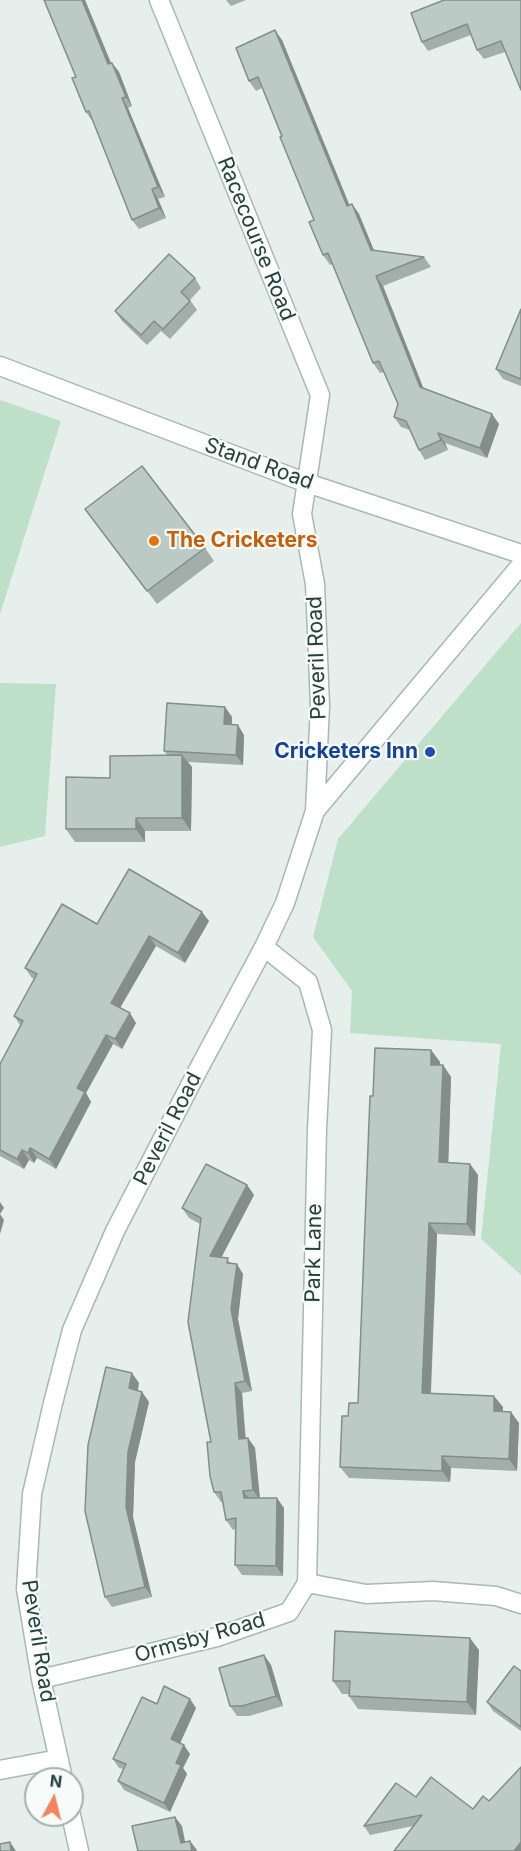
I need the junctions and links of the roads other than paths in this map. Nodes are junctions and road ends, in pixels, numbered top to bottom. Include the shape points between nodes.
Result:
1 (159, 0) edge
2 (0, 366) edge
3 (307, 483) junction
4 (521, 554) edge
5 (521, 566) edge
6 (315, 811) junction
7 (264, 947) junction
8 (307, 1582) junction
9 (521, 1604) edge
10 (41, 1679) junction
11 (59, 1759) junction
12 (61, 1767) edge
13 (0, 1770) edge
14 (74, 1827) edge
15 (79, 1851) edge

1 - 3 street, Racecourse Road via 320,395
2 - 3 street, Stand Road
3 - 4 street, Stand Road
3 - 6 street, Peveril Road via 302,514 315,584 320,706
5 - 6 street
6 - 7 street, Peveril Road via 285,903
7 - 8 street, Park Lane via 308,982 322,1030
7 - 10 street, Peveril Road via 115,1231 72,1330 32,1494 26,1589
8 - 9 street via 366,1594 433,1591 496,1596
8 - 10 street, Ormsby Road via 289,1612 217,1637
10 - 11 street, Peveril Road
11 - 12 street, Peveril Road
11 - 13 street
14 - 15 street

